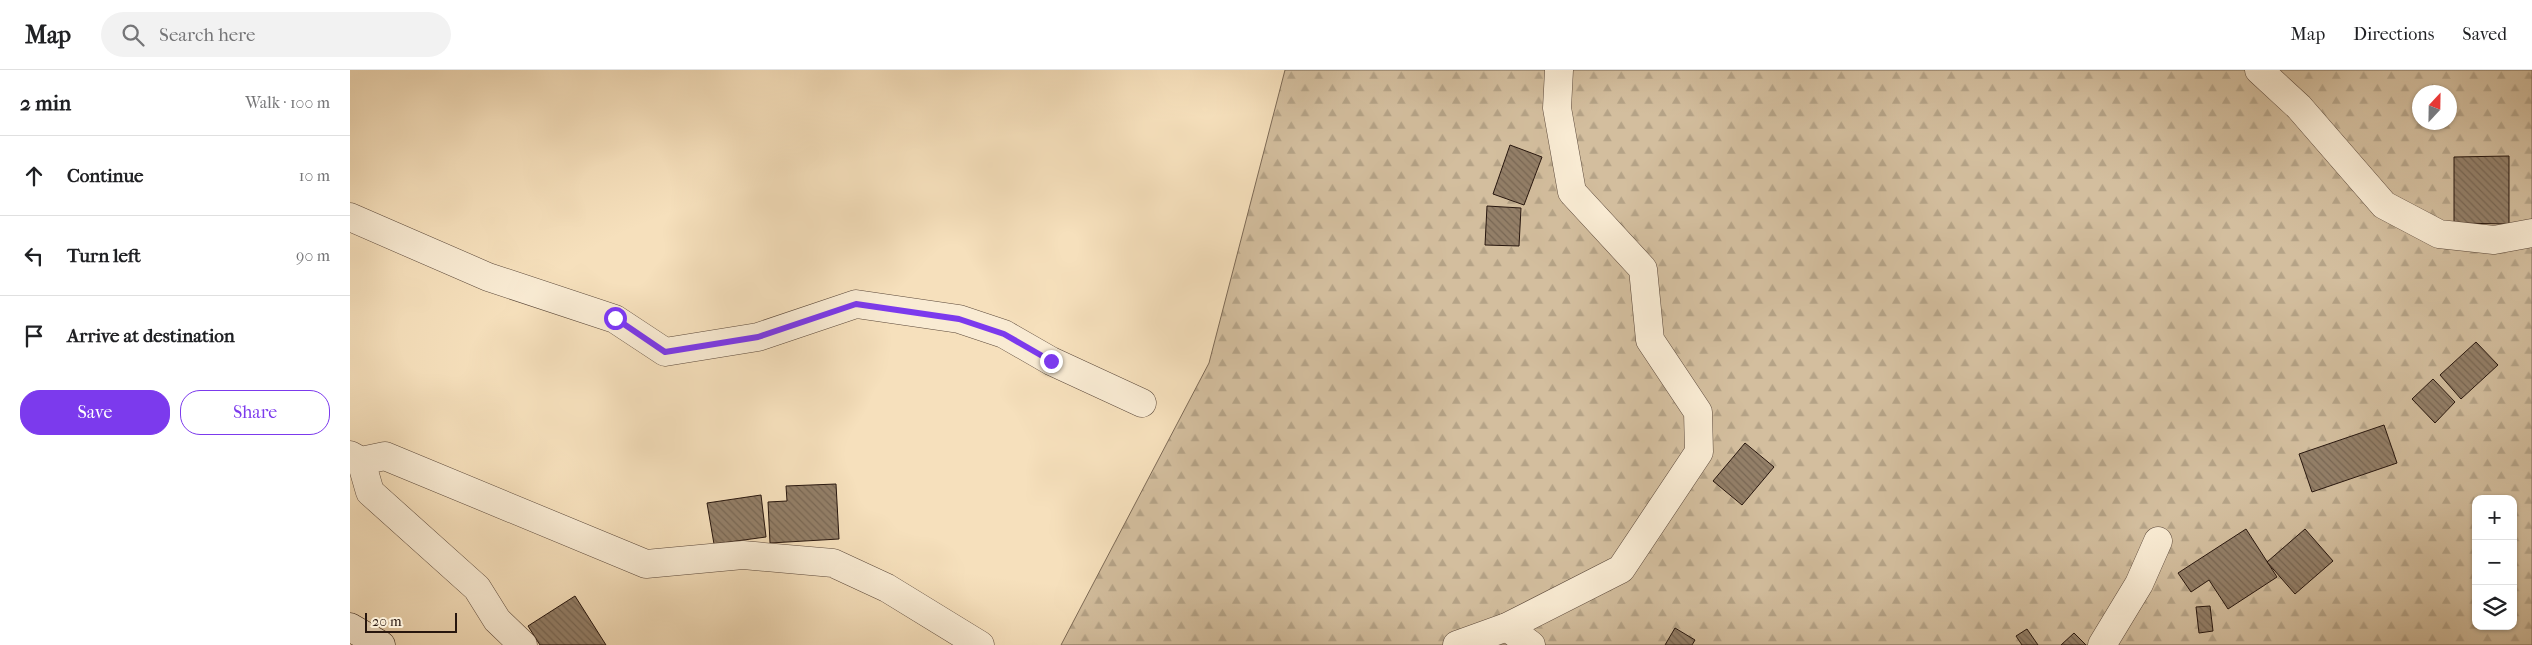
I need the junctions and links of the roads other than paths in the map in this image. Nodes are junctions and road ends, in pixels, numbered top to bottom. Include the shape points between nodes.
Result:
1 (1558, 70) edge
2 (2259, 70) edge
3 (350, 217) edge
4 (2532, 233) edge
5 (1142, 403) dead end
6 (356, 458) edge
7 (2158, 541) dead end
8 (350, 627) edge
9 (1508, 627) junction
10 (381, 645) edge
11 (523, 645) edge
12 (980, 645) edge
13 (1456, 645) edge
14 (1531, 645) edge
15 (2102, 645) edge

1 - 9 street via 1557,108 1572,192 1643,269 1650,340 1698,412 1699,452 1621,569
2 - 4 street via 2299,107 2384,205 2439,234 2494,240
3 - 5 street via 488,277 615,318 665,352 758,337 856,304 959,319 1004,334 1051,361
6 - 11 street via 370,492 477,588 497,620
6 - 12 street via 385,456 646,564 743,555 832,564 887,588
7 - 15 street via 2139,584
8 - 10 street
9 - 13 street
9 - 14 street

